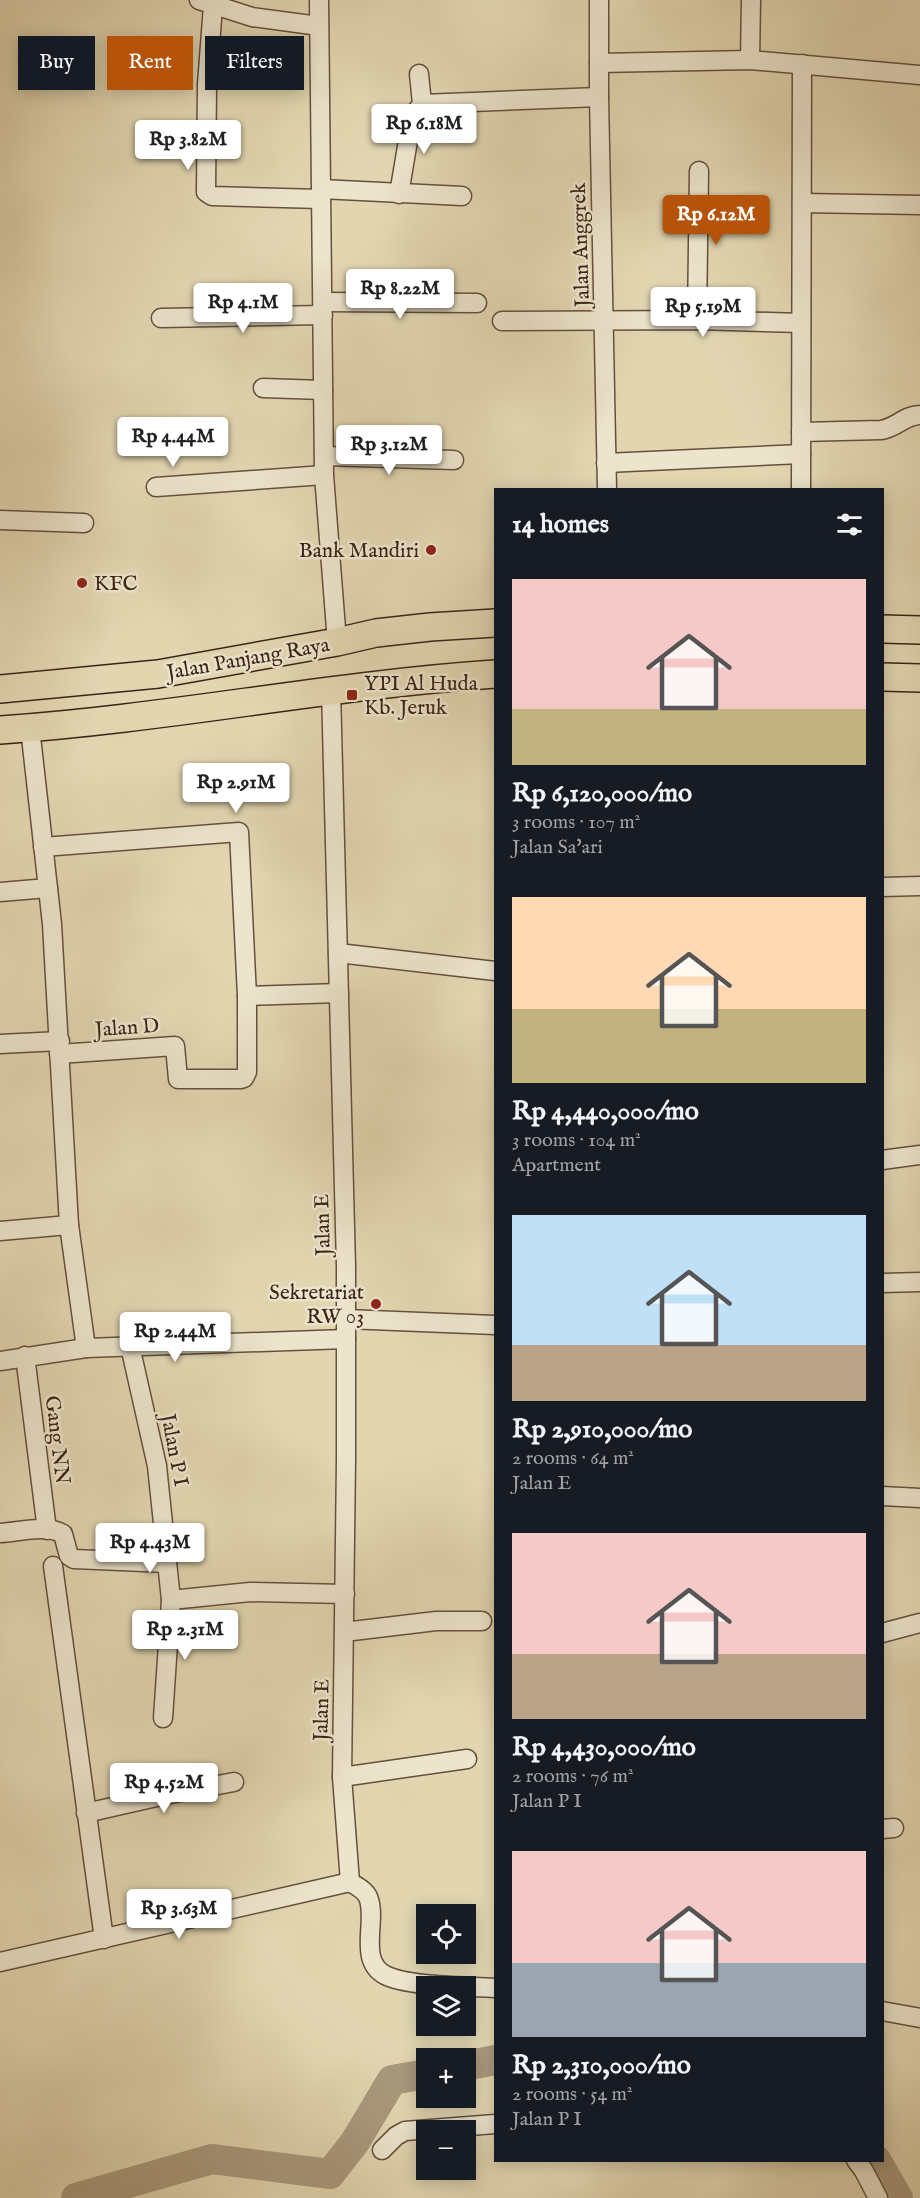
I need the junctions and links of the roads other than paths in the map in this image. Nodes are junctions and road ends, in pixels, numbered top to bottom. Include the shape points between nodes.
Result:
1 (319, 0) edge
2 (598, 0) edge
3 (751, 0) edge
4 (206, 3) edge
5 (319, 26) junction
6 (750, 60) junction
7 (599, 63) junction
8 (802, 64) junction
9 (419, 74) dead end
10 (920, 75) edge
11 (599, 97) junction
12 (422, 104) junction
13 (699, 171) dead end
14 (321, 194) junction
15 (399, 194) junction
16 (462, 196) dead end
17 (802, 203) junction
18 (920, 205) edge
19 (477, 303) dead end
20 (323, 308) junction
21 (161, 318) dead end
22 (697, 320) junction
23 (502, 321) dead end
24 (605, 321) junction
25 (801, 323) junction
26 (263, 388) dead end
27 (323, 390) junction
28 (920, 414) edge
29 (801, 432) junction
30 (801, 454) junction
31 (324, 456) junction
32 (454, 460) dead end
33 (606, 463) junction
34 (324, 475) junction
35 (156, 487) dead end
36 (607, 488) edge
37 (801, 488) edge
38 (0, 520) edge
39 (84, 523) dead end
40 (494, 623) edge
41 (884, 629) edge
42 (920, 630) edge
43 (337, 642) junction
44 (494, 674) edge
45 (884, 677) edge
46 (920, 678) edge
47 (0, 688) edge
48 (331, 690) junction
49 (30, 728) junction
50 (0, 730) edge
51 (43, 847) junction
52 (920, 886) edge
53 (884, 887) edge
54 (48, 888) junction
55 (0, 892) edge
56 (338, 953) junction
57 (494, 971) edge
58 (339, 993) junction
59 (247, 996) junction
60 (0, 1044) edge
61 (59, 1047) junction
62 (920, 1155) edge
63 (884, 1160) edge
64 (69, 1225) junction
65 (0, 1231) edge
66 (920, 1282) edge
67 (884, 1283) edge
68 (346, 1319) junction
69 (494, 1325) edge
70 (346, 1339) junction
71 (130, 1346) junction
72 (86, 1348) junction
73 (25, 1356) junction
74 (0, 1362) edge
75 (884, 1496) edge
76 (920, 1498) edge
77 (47, 1530) junction
78 (0, 1533) edge
79 (167, 1563) junction
80 (53, 1566) dead end
81 (345, 1594) junction
82 (171, 1600) junction
83 (482, 1621) dead end
84 (920, 1623) edge
85 (344, 1632) junction
86 (884, 1632) edge
87 (163, 1718) dead end
88 (467, 1759) dead end
89 (342, 1777) junction
90 (234, 1782) dead end
91 (87, 1813) junction
92 (350, 1882) junction
93 (104, 1939) junction
94 (0, 1962) edge
95 (494, 1988) edge
96 (884, 2011) edge
97 (920, 2018) edge
98 (494, 2124) edge
99 (382, 2150) dead end
100 (858, 2162) edge
101 (878, 2198) edge

1 - 5 street
2 - 7 street, Jalan Anggrek
3 - 6 street
4 - 5 street via 252,17
4 - 14 street via 206,192 212,196
5 - 14 street
6 - 7 street
6 - 8 street
7 - 11 street, Jalan Anggrek
8 - 10 street
8 - 17 street
9 - 12 street
11 - 12 street
11 - 24 street, Jalan Anggrek
12 - 15 street via 412,117
13 - 22 street
14 - 15 street
14 - 20 street
15 - 16 street
17 - 18 street
17 - 25 street
19 - 20 street
20 - 21 street
20 - 27 street
22 - 24 street
22 - 25 street
23 - 24 street
24 - 33 street, Jalan Anggrek
25 - 29 street
26 - 27 street
27 - 31 street
28 - 29 street via 909,416 890,429
29 - 30 street
30 - 33 street
30 - 37 street
31 - 32 street
31 - 34 street
33 - 36 street, Jalan Anggrek
34 - 35 street
34 - 43 street
38 - 39 street
40 - 43 main road, Jalan Panjang Raya via 376,633
41 - 42 main road
43 - 47 main road, Jalan Panjang Raya via 158,674
44 - 48 main road, Jalan Panjang Raya
45 - 46 main road
48 - 49 main road, Jalan Panjang Raya
48 - 56 street, Jalan E
49 - 50 main road, Jalan Panjang Raya
49 - 51 street
51 - 54 street
51 - 59 street via 239,832
52 - 53 street
54 - 55 street
54 - 61 street
56 - 57 street
56 - 58 street, Jalan E
58 - 59 street
58 - 68 street, Jalan E
59 - 61 street, Jalan D via 244,1078 178,1079 175,1046
60 - 61 street
61 - 64 street
62 - 63 street
64 - 65 street
64 - 72 street
66 - 67 street
68 - 69 street
68 - 70 street, Jalan E
70 - 71 street
70 - 81 street, Jalan E
71 - 72 street
71 - 79 street, Jalan P I via 157,1466
72 - 73 street
73 - 74 street
73 - 77 street, Gang NN
75 - 76 street
77 - 78 street
77 - 79 street via 63,1534 69,1556 74,1559
79 - 82 street, Jalan P I
80 - 91 street
81 - 82 street via 250,1592
81 - 85 street, Jalan E
82 - 87 street, Jalan P I
83 - 85 street via 436,1621
84 - 86 street
85 - 89 street, Jalan E
88 - 89 street
89 - 92 street, Jalan E
90 - 91 street
91 - 93 street
92 - 93 street
92 - 95 street via 367,1894 371,1959 378,1971 409,1982
93 - 94 street
96 - 97 street
98 - 99 street via 405,2131
100 - 101 street

